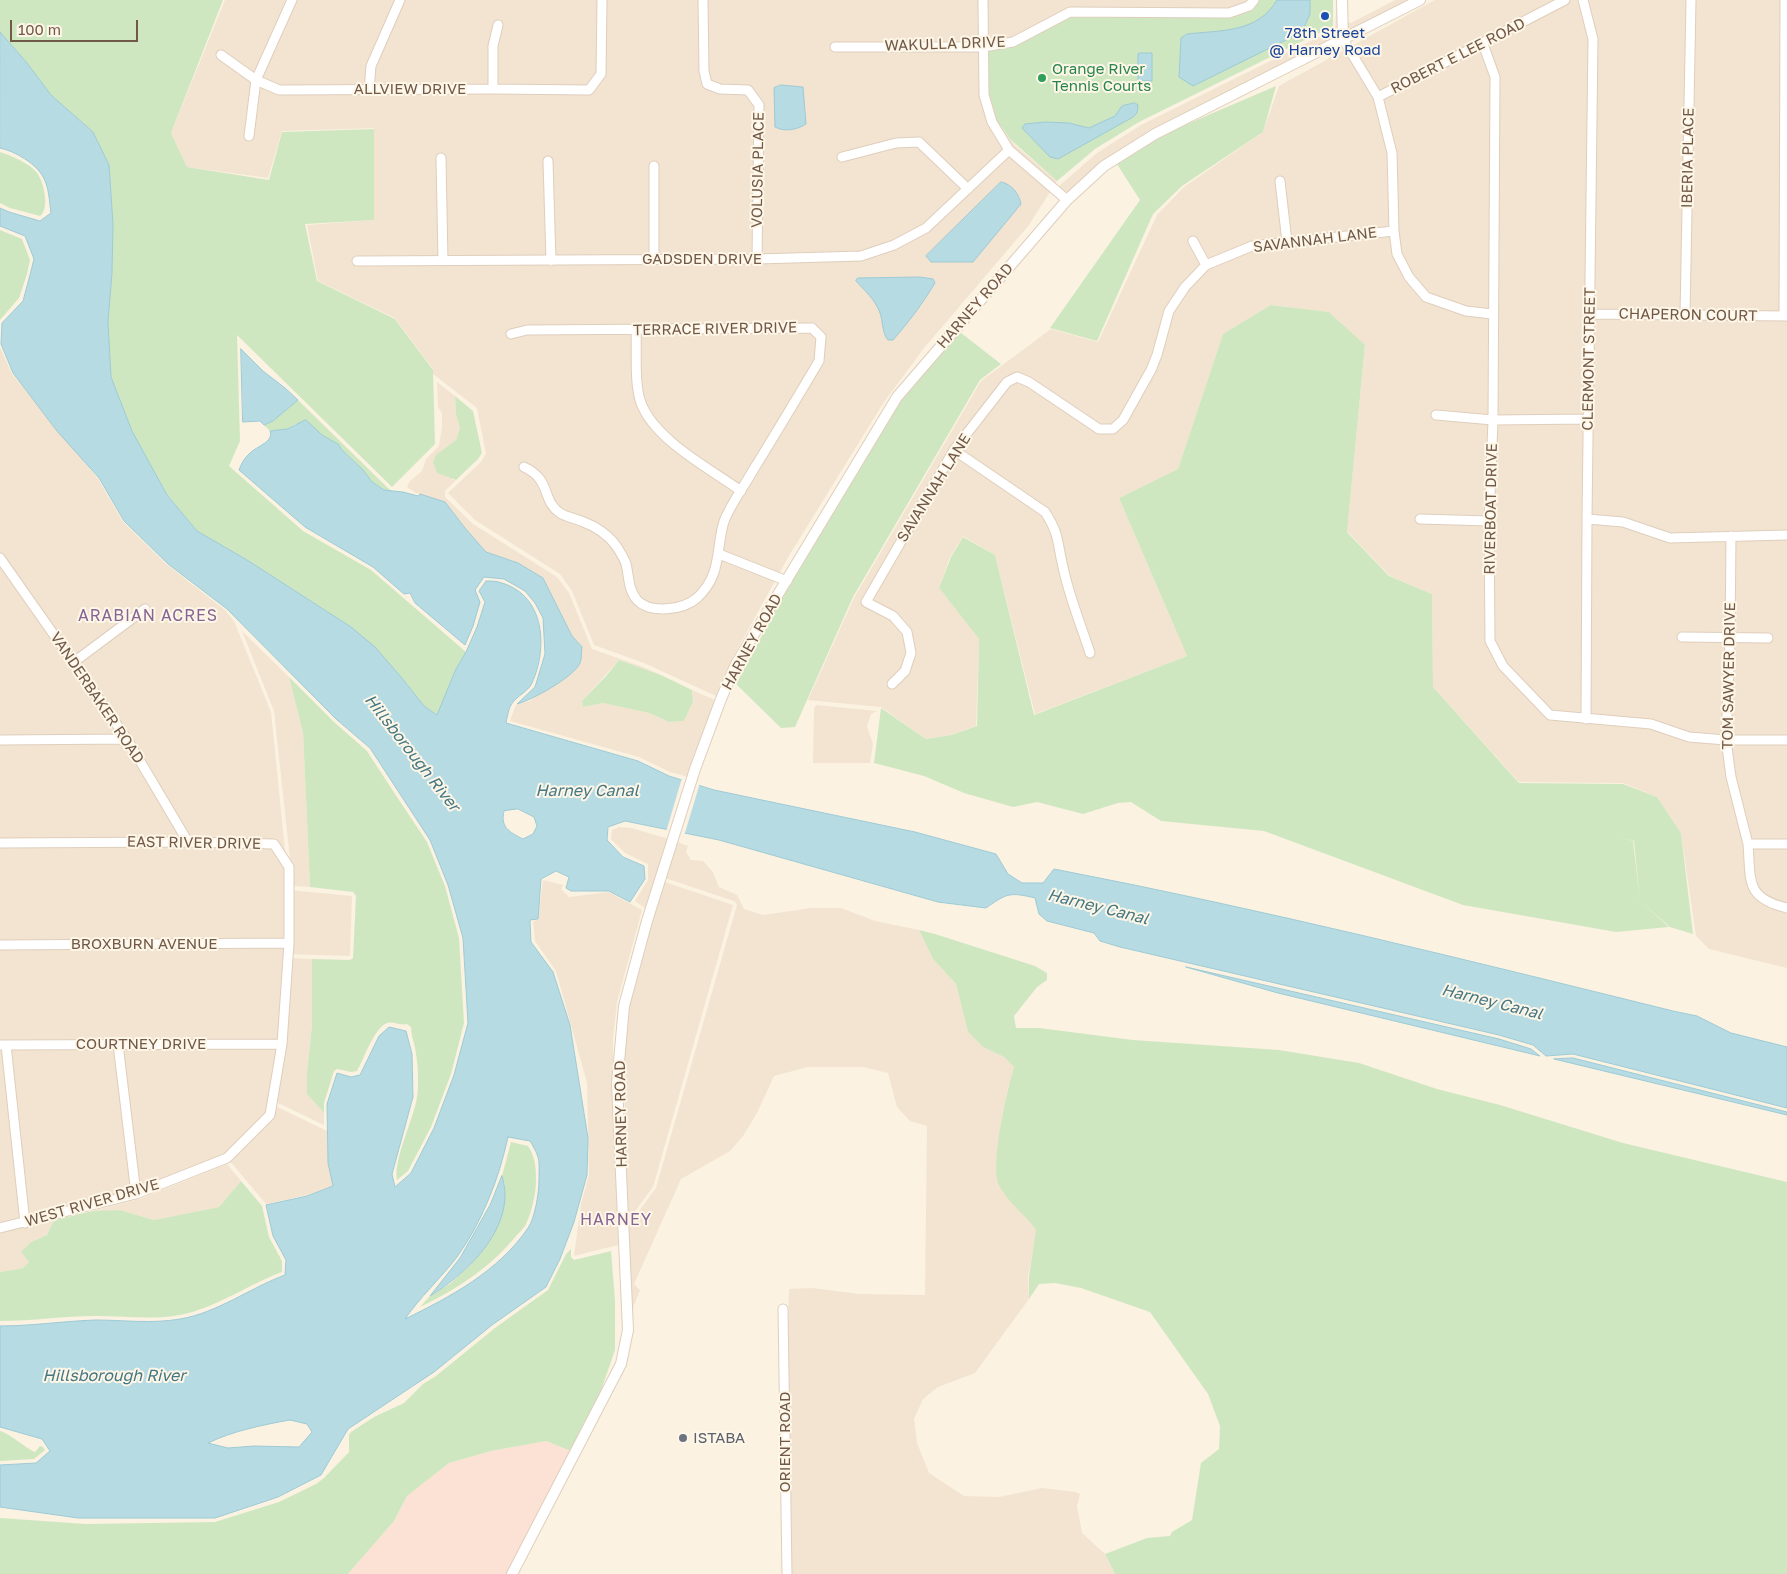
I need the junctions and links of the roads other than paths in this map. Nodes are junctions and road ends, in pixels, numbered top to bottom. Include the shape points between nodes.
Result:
1 (292, 0) edge
2 (400, 0) edge
3 (602, 0) edge
4 (703, 0) edge
5 (983, 0) edge
6 (1254, 0) edge
7 (1342, 0) edge
8 (1420, 0) edge
9 (1565, 0) edge
10 (1583, 0) edge
11 (1691, 0) edge
12 (1786, 0) edge
13 (498, 24) dead end
14 (1342, 40) junction
15 (1483, 44) junction
16 (984, 46) junction
17 (835, 47) dead end
18 (221, 55) dead end
19 (256, 80) junction
20 (492, 89) junction
21 (369, 90) junction
22 (1378, 97) junction
23 (249, 136) dead end
24 (1010, 150) junction
25 (842, 157) dead end
26 (441, 158) dead end
27 (548, 161) dead end
28 (654, 166) dead end
29 (1280, 181) dead end
30 (968, 189) junction
31 (1067, 200) junction
32 (1394, 231) junction
33 (1193, 241) dead end
34 (1287, 242) junction
35 (654, 259) junction
36 (756, 259) junction
37 (357, 261) dead end
38 (443, 261) junction
39 (551, 261) junction
40 (1206, 265) junction
41 (1492, 314) junction
42 (1589, 314) junction
43 (1685, 315) junction
44 (1786, 316) edge
45 (636, 330) junction
46 (511, 334) dead end
47 (1436, 415) dead end
48 (1588, 419) junction
49 (1493, 420) junction
50 (954, 450) junction
51 (524, 467) dead end
52 (741, 491) junction
53 (1420, 519) dead end
54 (1587, 519) junction
55 (1489, 521) junction
56 (1731, 536) junction
57 (1787, 536) edge
58 (719, 554) junction
59 (1, 563) edge
60 (787, 581) junction
61 (145, 609) dead end
62 (1682, 637) dead end
63 (1730, 638) junction
64 (1768, 638) dead end
65 (1090, 653) dead end
66 (74, 662) junction
67 (892, 684) dead end
68 (1586, 719) junction
69 (127, 739) junction
70 (0, 740) edge
71 (1726, 740) junction
72 (1787, 740) edge
73 (188, 842) junction
74 (0, 843) edge
75 (1748, 844) junction
76 (1787, 844) edge
77 (1787, 908) edge
78 (289, 943) junction
79 (0, 945) edge
80 (118, 1044) junction
81 (282, 1044) junction
82 (3, 1045) edge
83 (136, 1194) junction
84 (24, 1223) junction
85 (0, 1228) edge
86 (783, 1309) dead end
87 (512, 1574) edge
88 (787, 1574) edge

1 - 19 street
2 - 21 street via 371,66
3 - 20 street, ALLVIEW DRIVE via 601,74 589,90
4 - 36 street, VOLUSIA PLACE via 707,84 720,89 748,90 759,105
5 - 16 street
6 - 16 street, WAKULLA DRIVE via 1249,6 1229,13 1070,12 1013,42
7 - 14 street
8 - 14 street, HARNEY ROAD
9 - 15 street, ROBERT E LEE ROAD
10 - 42 street, CLERMONT STREET via 1593,39
11 - 43 street, IBERIA PLACE
12 - 44 street
13 - 20 street via 493,46
14 - 22 street
14 - 31 street, HARNEY ROAD via 1129,149 1104,166
15 - 22 street, ROBERT E LEE ROAD
15 - 41 street, RIVERBOAT DRIVE via 1495,77
16 - 17 street, WAKULLA DRIVE
16 - 24 street via 984,95 992,122
18 - 19 street, ALLVIEW DRIVE
19 - 21 street, ALLVIEW DRIVE via 279,90
19 - 23 street
20 - 21 street, ALLVIEW DRIVE
22 - 32 street via 1392,153
24 - 30 street, GADSDEN DRIVE
24 - 31 street
25 - 30 street via 896,143 919,142
26 - 38 street
27 - 39 street
28 - 35 street
29 - 34 street
30 - 36 street, GADSDEN DRIVE via 926,228 894,245 861,256
31 - 60 street, HARNEY ROAD via 897,397
32 - 34 street, SAVANNAH LANE
32 - 41 street via 1397,254 1409,278 1426,296 1466,311
33 - 40 street
34 - 40 street, SAVANNAH LANE via 1252,246
35 - 36 street, GADSDEN DRIVE
35 - 39 street, GADSDEN DRIVE
37 - 38 street, GADSDEN DRIVE
38 - 39 street, GADSDEN DRIVE
40 - 50 street, SAVANNAH LANE via 1185,287 1169,311 1151,370 1123,420 1113,429 1099,429 1017,377 1008,382
41 - 49 street, RIVERBOAT DRIVE
42 - 43 street, CHAPERON COURT
42 - 48 street, CLERMONT STREET
43 - 44 street, CHAPERON COURT
45 - 46 street, TERRACE RIVER DRIVE via 527,330
45 - 52 street via 640,402 652,423 669,440
45 - 52 street, TERRACE RIVER DRIVE via 812,328 821,337 819,361
47 - 49 street
48 - 49 street
48 - 54 street, CLERMONT STREET
49 - 55 street, RIVERBOAT DRIVE
50 - 65 street via 1045,512 1058,536 1063,567
50 - 67 street, SAVANNAH LANE via 866,602 893,616 908,632 911,653 905,671
51 - 58 street, TERRACE RIVER DRIVE via 538,476 558,512 608,536 626,563 637,600 651,607 668,608 688,604 697,598 716,570
52 - 58 street, TERRACE RIVER DRIVE via 723,523
53 - 55 street
54 - 56 street via 1623,522 1670,538
54 - 68 street, CLERMONT STREET
55 - 68 street, RIVERBOAT DRIVE via 1490,641 1503,666 1550,715
56 - 57 street
56 - 63 street, TOM SAWYER DRIVE
58 - 60 street
59 - 66 street, VANDERBAKER ROAD
60 - 87 street, HARNEY ROAD via 736,664 721,699 695,769 624,1006 617,1084 628,1330 621,1364
61 - 66 street
62 - 63 street
63 - 64 street
63 - 71 street, TOM SAWYER DRIVE
66 - 69 street, VANDERBAKER ROAD
68 - 71 street, RIVERBOAT DRIVE via 1651,724 1688,737
69 - 70 street
69 - 73 street, VANDERBAKER ROAD
71 - 72 street, RIVERBOAT DRIVE
71 - 75 street, TOM SAWYER DRIVE via 1731,777
73 - 74 street, EAST RIVER DRIVE
73 - 78 street, EAST RIVER DRIVE via 274,844 289,867
75 - 76 street
75 - 77 street, TOM SAWYER DRIVE via 1751,881 1756,893 1769,904
78 - 79 street, BROXBURN AVENUE
78 - 81 street, EAST RIVER DRIVE
80 - 81 street, COURTNEY DRIVE
80 - 82 street, COURTNEY DRIVE
80 - 83 street
81 - 83 street, WEST RIVER DRIVE via 270,1115 227,1158
82 - 84 street
83 - 84 street, WEST RIVER DRIVE
84 - 85 street, WEST RIVER DRIVE
86 - 88 street, ORIENT ROAD

